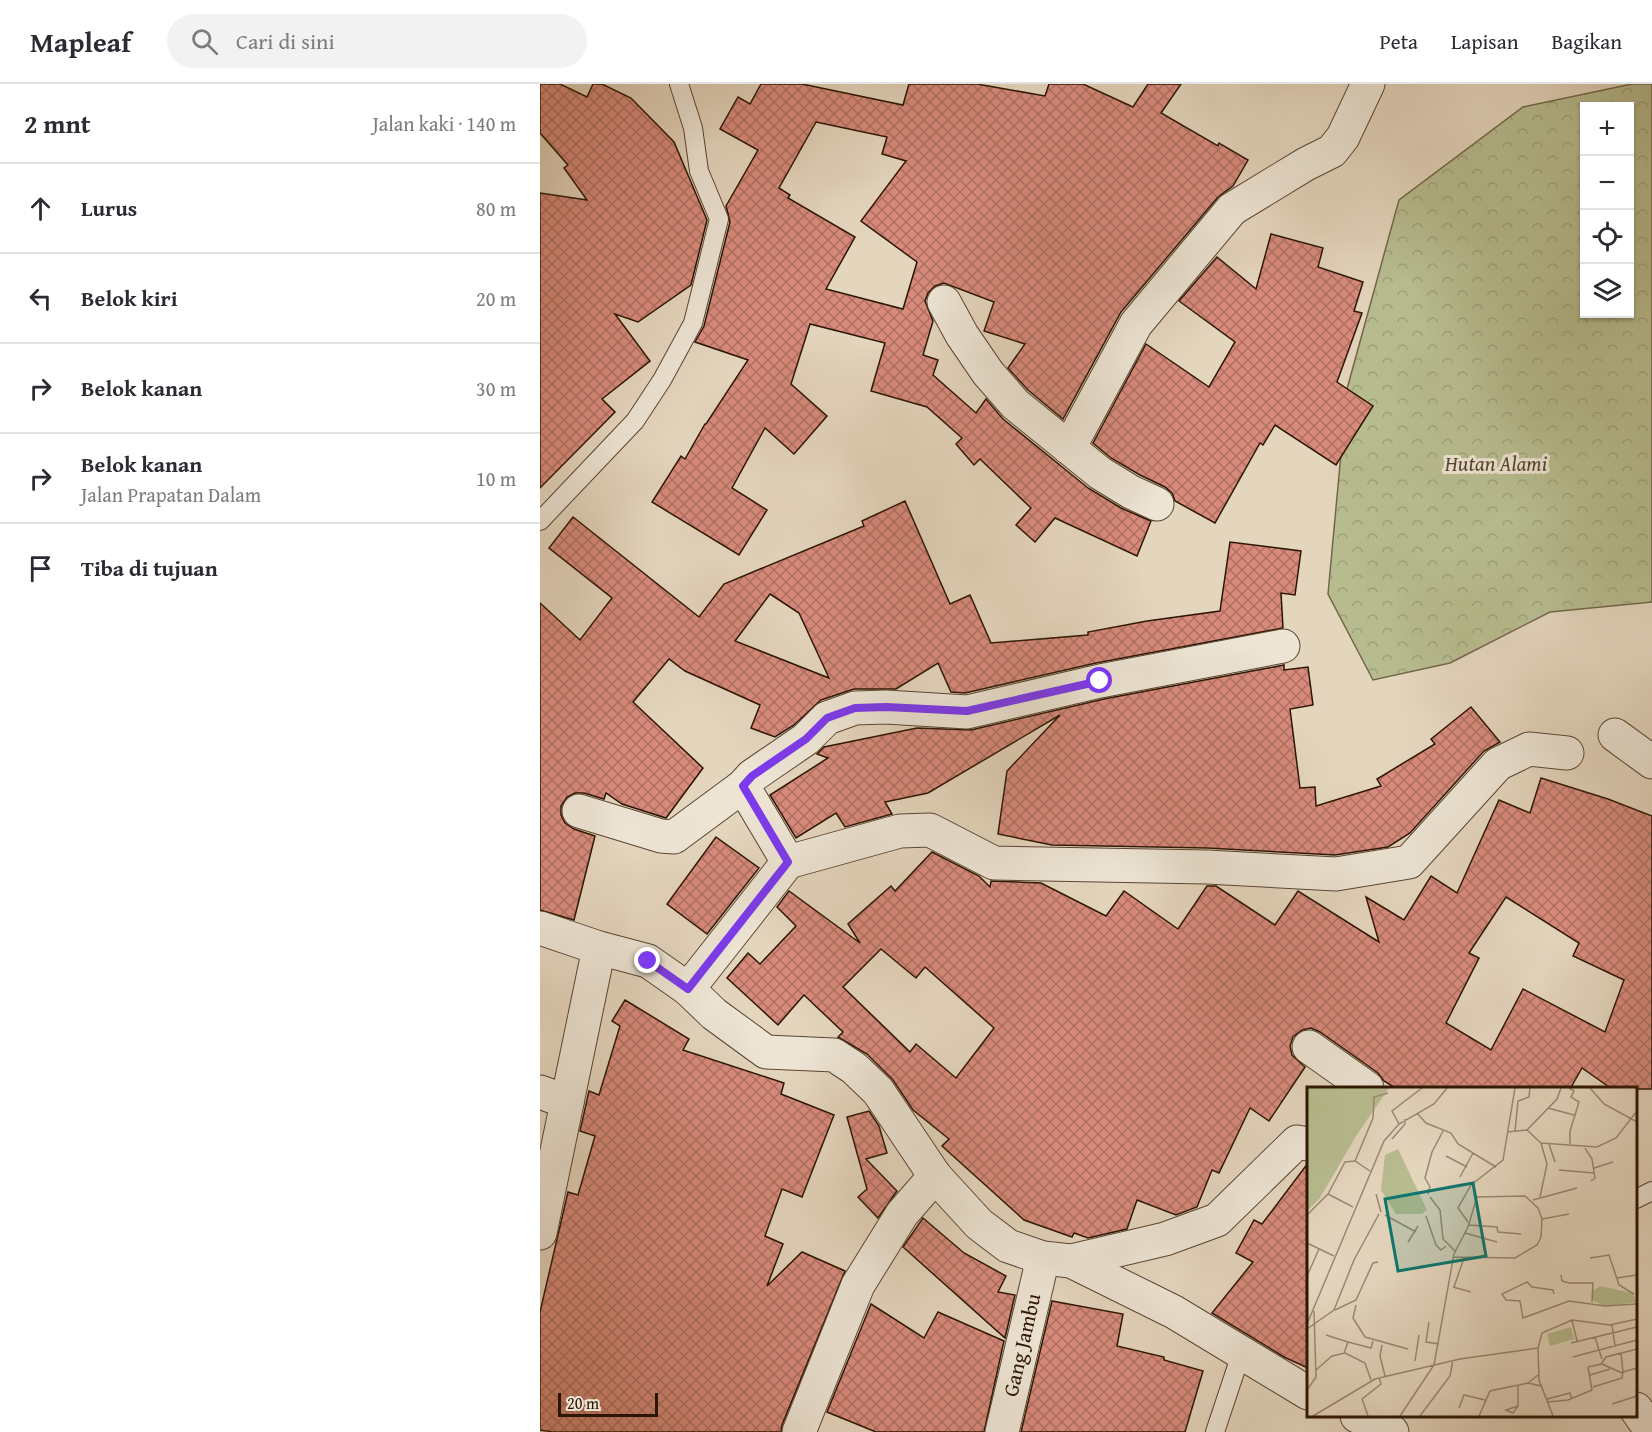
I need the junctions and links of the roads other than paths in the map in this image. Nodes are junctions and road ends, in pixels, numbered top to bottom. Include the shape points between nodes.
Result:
1 (679, 84) edge
2 (1368, 84) edge
3 (944, 302) dead end
4 (1069, 448) junction
5 (1157, 504) dead end
6 (540, 521) edge
7 (1283, 646) dead end
8 (1615, 735) dead end
9 (1567, 753) dead end
10 (1652, 762) edge
11 (743, 786) junction
12 (579, 811) dead end
13 (788, 862) junction
14 (540, 927) edge
15 (599, 948) junction
16 (688, 989) junction
17 (1309, 1047) dead end
18 (1364, 1087) edge
19 (554, 1097) edge
20 (1307, 1144) edge
21 (935, 1176) junction
22 (1652, 1191) edge
23 (1637, 1198) edge
24 (540, 1233) edge
25 (1057, 1259) junction
26 (1242, 1351) junction
27 (1307, 1392) edge
28 (1637, 1412) edge
29 (1359, 1417) edge
30 (799, 1432) edge
31 (1002, 1432) edge
32 (1215, 1432) edge
33 (1392, 1432) edge
34 (1652, 1432) edge

1 - 6 lane via 693,128 699,171 720,219 693,322 635,421
2 - 4 street via 1343,137 1332,151 1232,209 1136,324
3 - 4 street via 987,373 1015,404
4 - 5 street via 1100,473
7 - 11 street via 967,711 855,708 827,718 806,739
8 - 10 street
9 - 13 street via 1529,749 1498,764 1409,862 1336,874 994,863 930,830 900,831
11 - 12 street via 674,837
11 - 13 street
13 - 16 street
14 - 15 street
15 - 16 street via 648,961
15 - 19 street
16 - 21 street via 714,1014 766,1052 834,1055 854,1068 878,1091
17 - 18 street
19 - 24 street
20 - 25 street via 1297,1142 1216,1220 1166,1239
21 - 25 street via 979,1224 1008,1246
21 - 30 street via 902,1214 858,1285
22 - 23 lane
25 - 26 street via 1174,1312
25 - 31 street, Gang Jambu
26 - 27 street
26 - 32 lane
28 - 34 street
29 - 33 street

